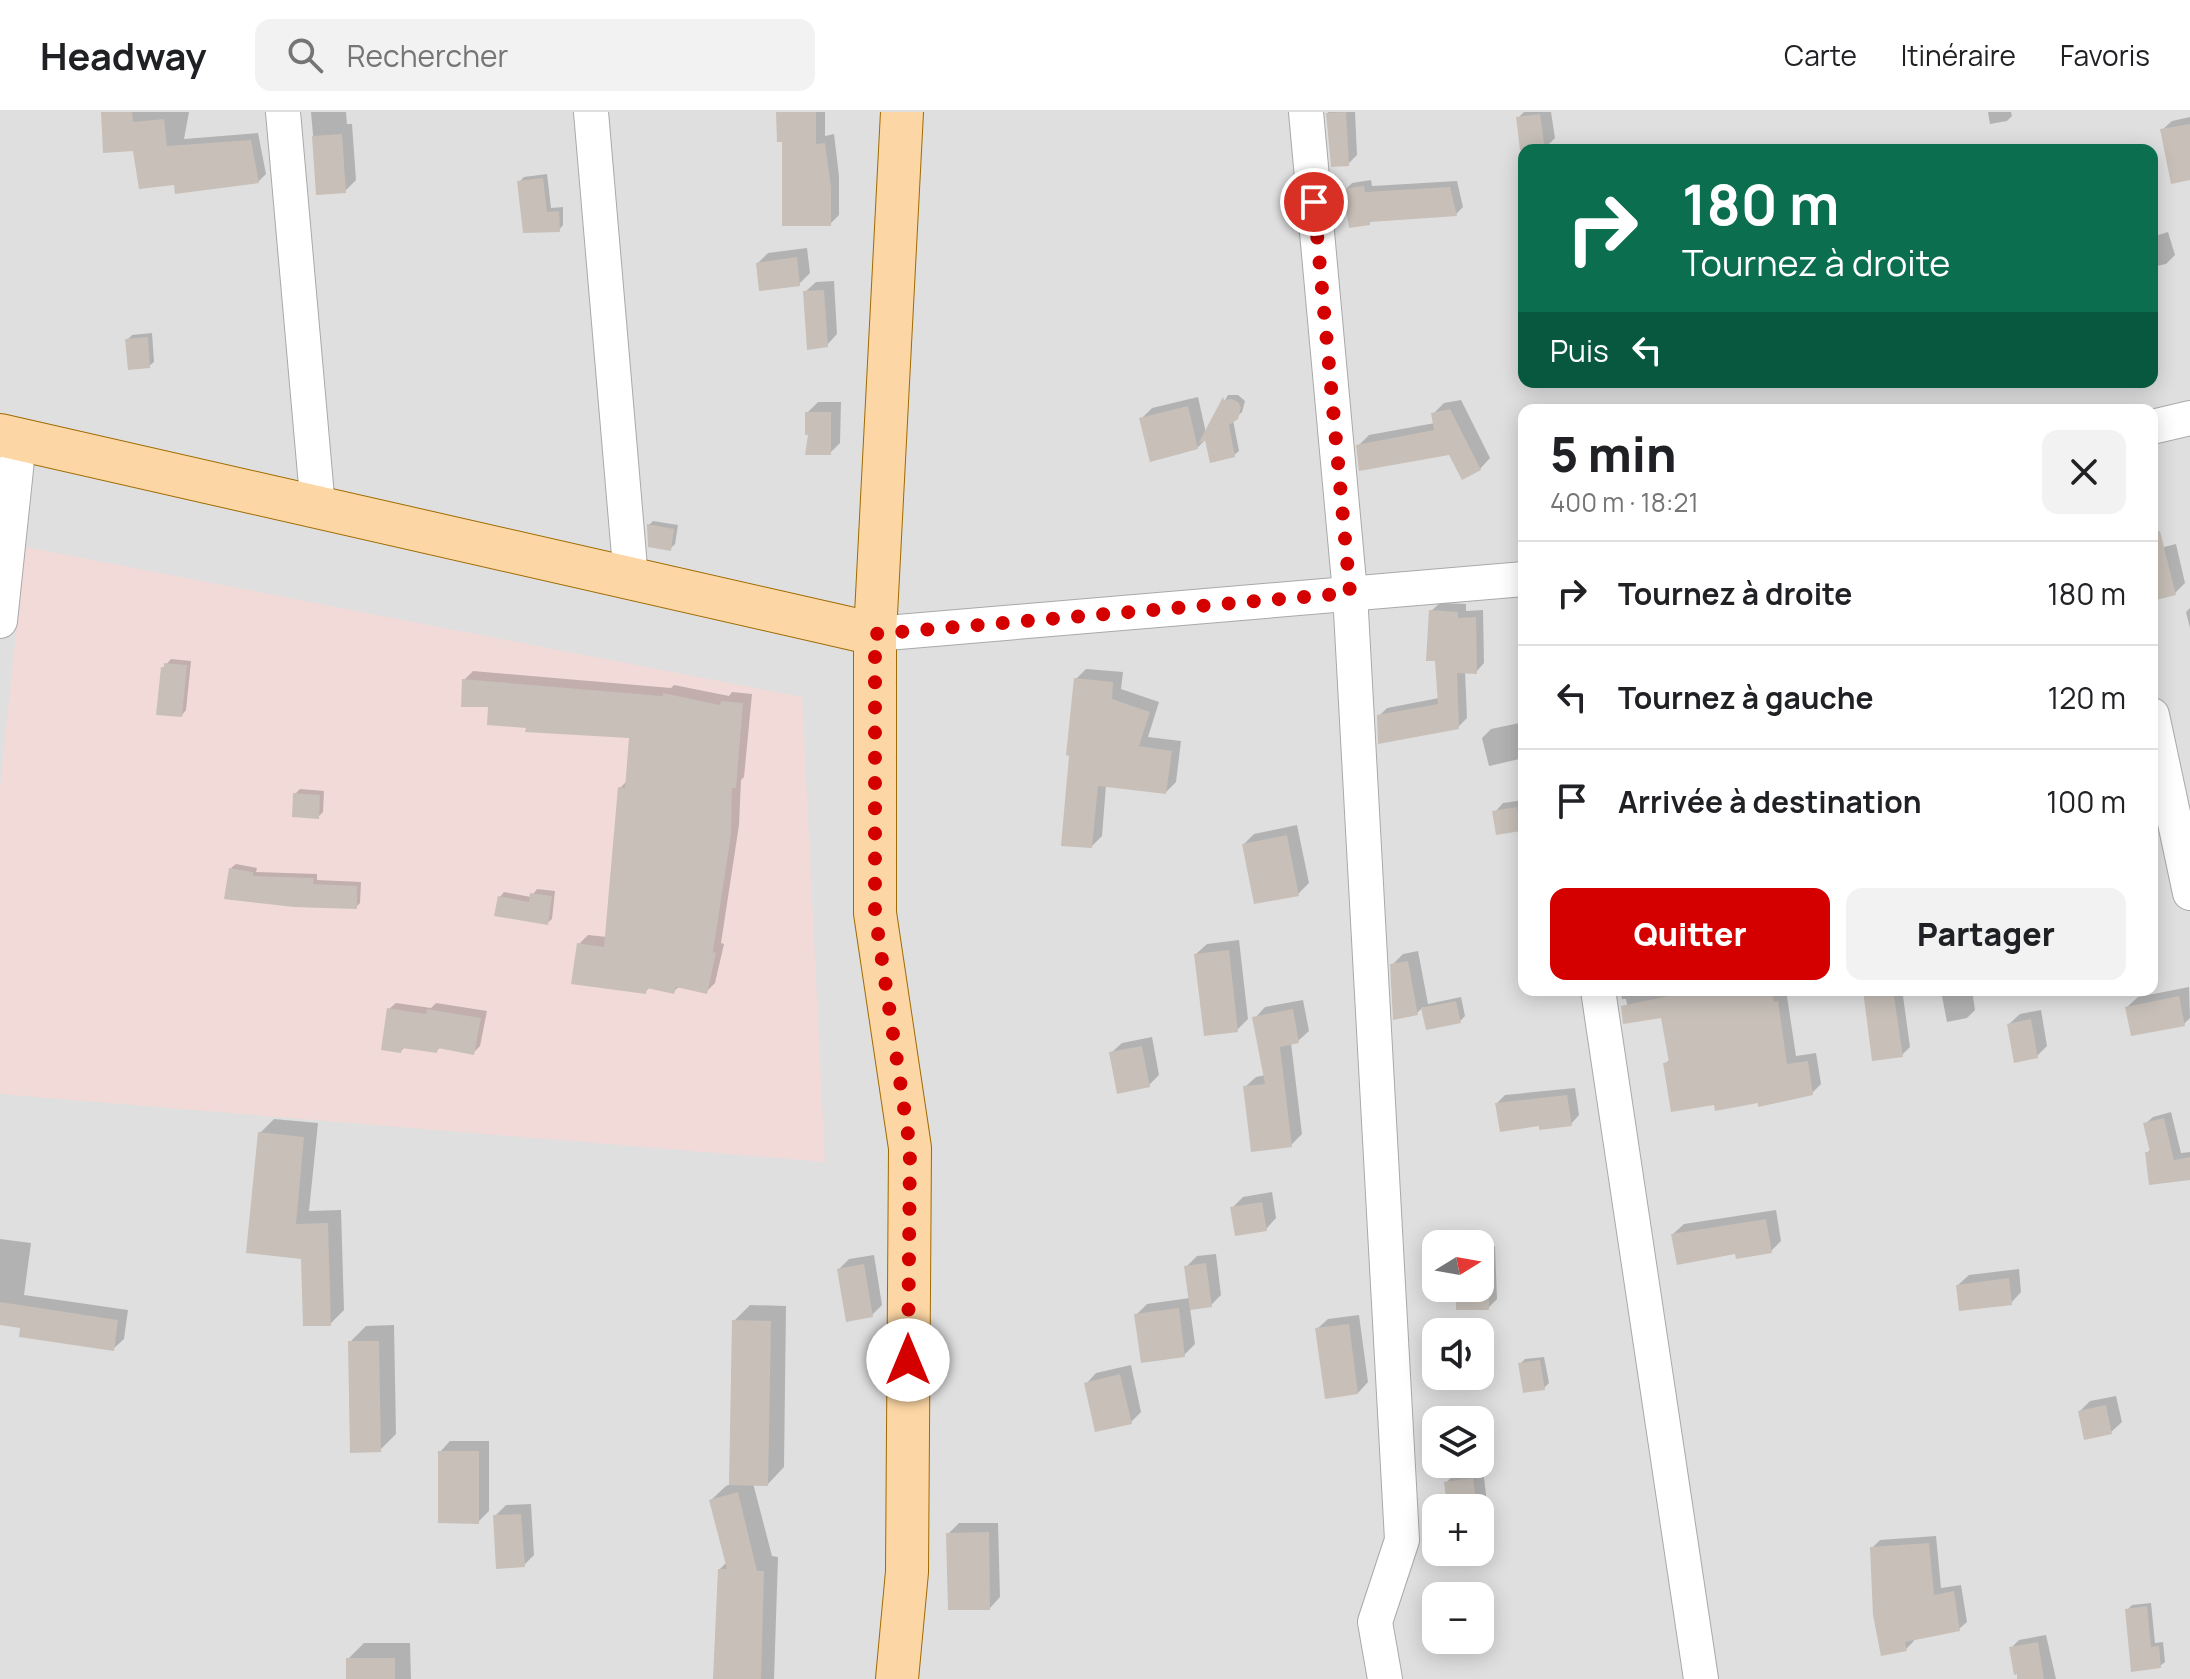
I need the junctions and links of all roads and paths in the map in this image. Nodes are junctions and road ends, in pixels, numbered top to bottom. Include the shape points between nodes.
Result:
1 (283, 112) edge
2 (591, 112) edge
3 (902, 112) edge
4 (1306, 112) edge
5 (2190, 418) edge
6 (2158, 426) edge
7 (9, 438) edge
8 (318, 508) junction
9 (631, 579) junction
10 (1518, 579) edge
11 (1350, 593) junction
12 (0, 621) edge
13 (875, 634) junction
14 (2158, 743) edge
15 (2190, 893) edge
16 (1599, 996) edge
17 (897, 1679) edge
18 (1385, 1679) edge
19 (1701, 1679) edge

1 - 8 street
2 - 9 street
3 - 13 main road
4 - 11 street
5 - 6 street
7 - 8 main road
7 - 12 street
8 - 9 main road
9 - 13 main road
10 - 11 street
11 - 13 street
11 - 18 street via 1402,1540 1375,1622
13 - 17 main road via 875,913 910,1148 907,1572
14 - 15 street
16 - 19 street

